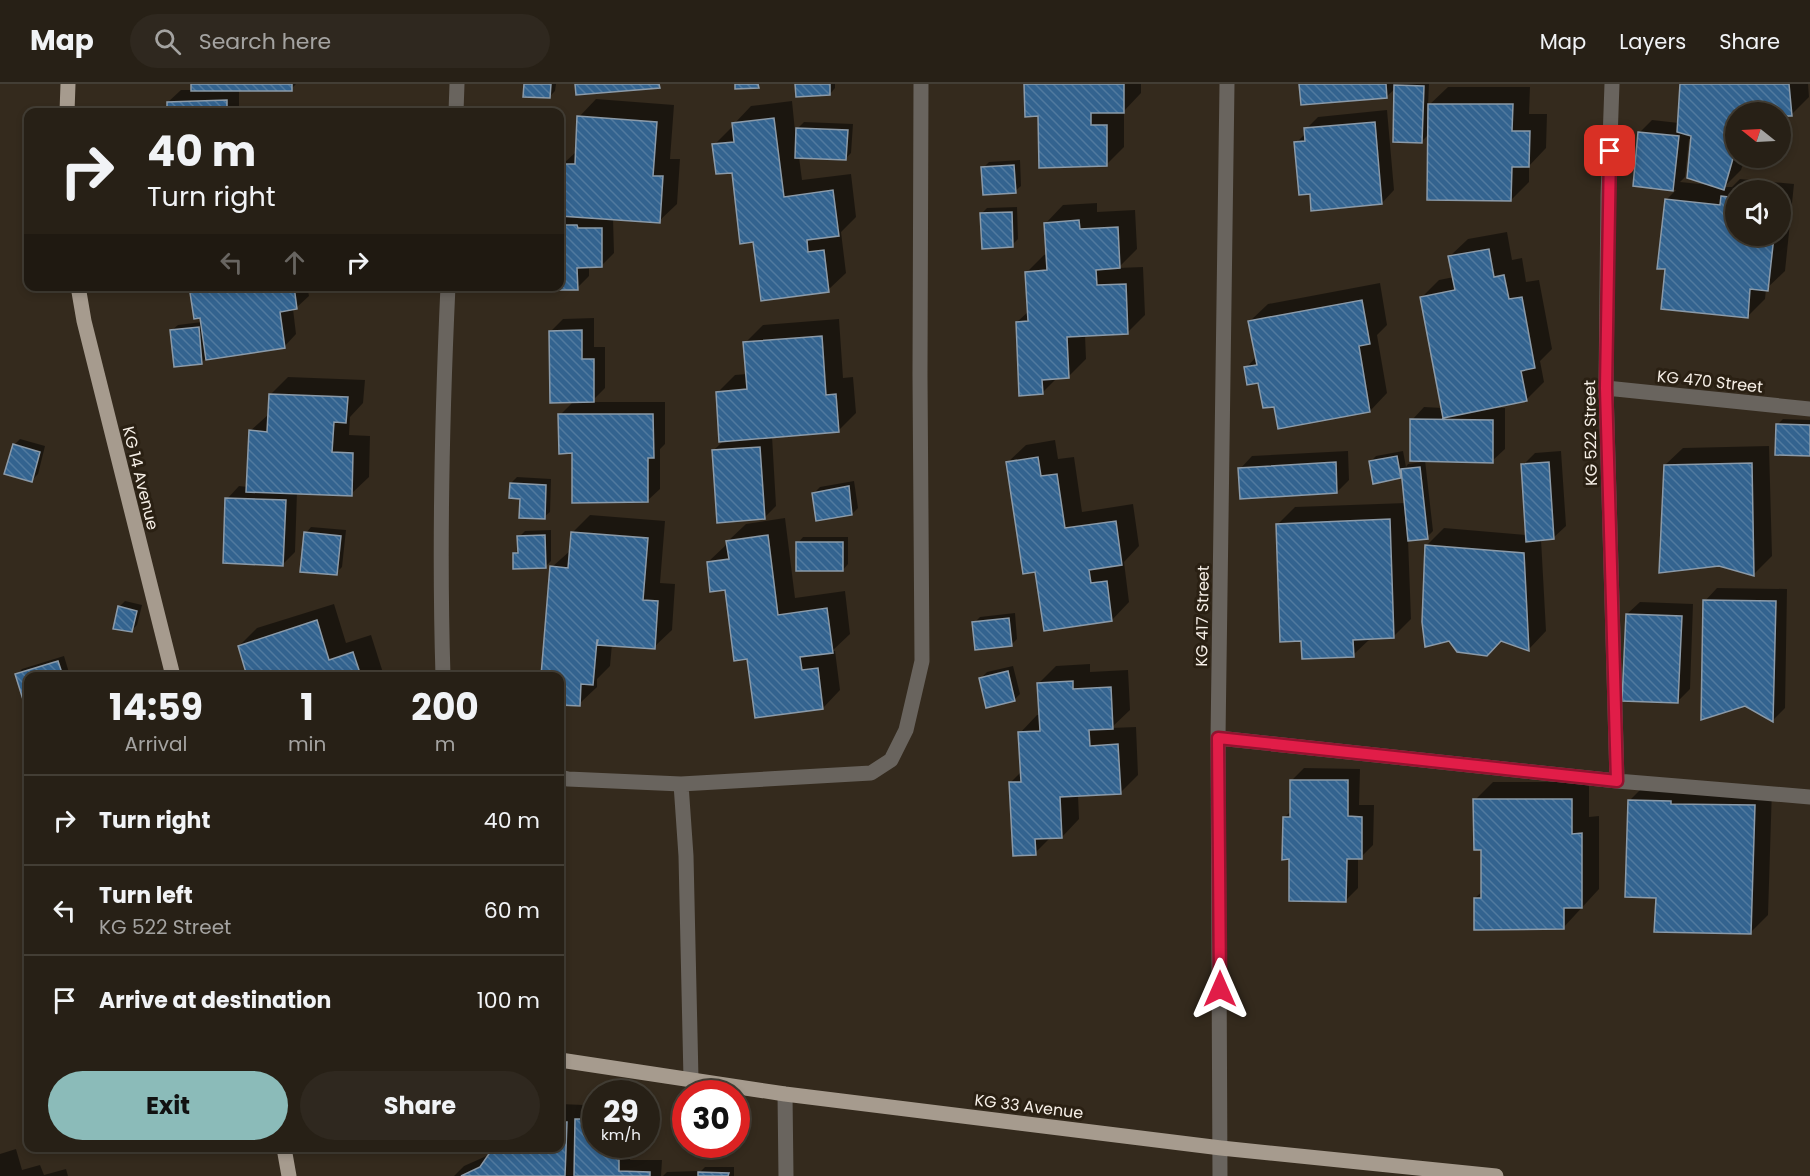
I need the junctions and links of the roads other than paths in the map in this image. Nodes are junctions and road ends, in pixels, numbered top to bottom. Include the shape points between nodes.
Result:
1 (68, 84) edge
2 (456, 84) edge
3 (921, 84) edge
4 (1227, 84) edge
5 (1612, 84) edge
6 (67, 108) edge
7 (456, 108) edge
8 (79, 291) edge
9 (448, 291) edge
10 (1606, 388) junction
11 (1810, 409) edge
12 (172, 672) edge
13 (443, 672) edge
14 (1218, 738) junction
15 (564, 778) edge
16 (1617, 781) junction
17 (681, 784) junction
18 (1810, 797) edge
19 (564, 1061) edge
20 (691, 1078) junction
21 (785, 1094) junction
22 (1221, 1148) junction
23 (285, 1152) edge
24 (289, 1176) edge
25 (786, 1176) edge
26 (1220, 1176) edge
27 (1496, 1176) edge

1 - 6 main road
2 - 7 street
3 - 17 street via 922,661 906,730 891,760 871,772
4 - 14 street, KG 417 Street
5 - 10 street, KG 522 Street
8 - 12 main road, KG 14 Avenue
9 - 13 street via 440,583
10 - 11 street, KG 470 Street
10 - 16 street, KG 522 Street
14 - 16 street
14 - 22 street, KG 417 Street
15 - 17 street
16 - 18 street
17 - 20 street via 687,856
19 - 20 main road, KG 33 Avenue
20 - 21 main road, KG 33 Avenue
21 - 22 main road, KG 33 Avenue
21 - 25 street
22 - 26 street, KG 417 Street
22 - 27 main road, KG 33 Avenue
23 - 24 main road

